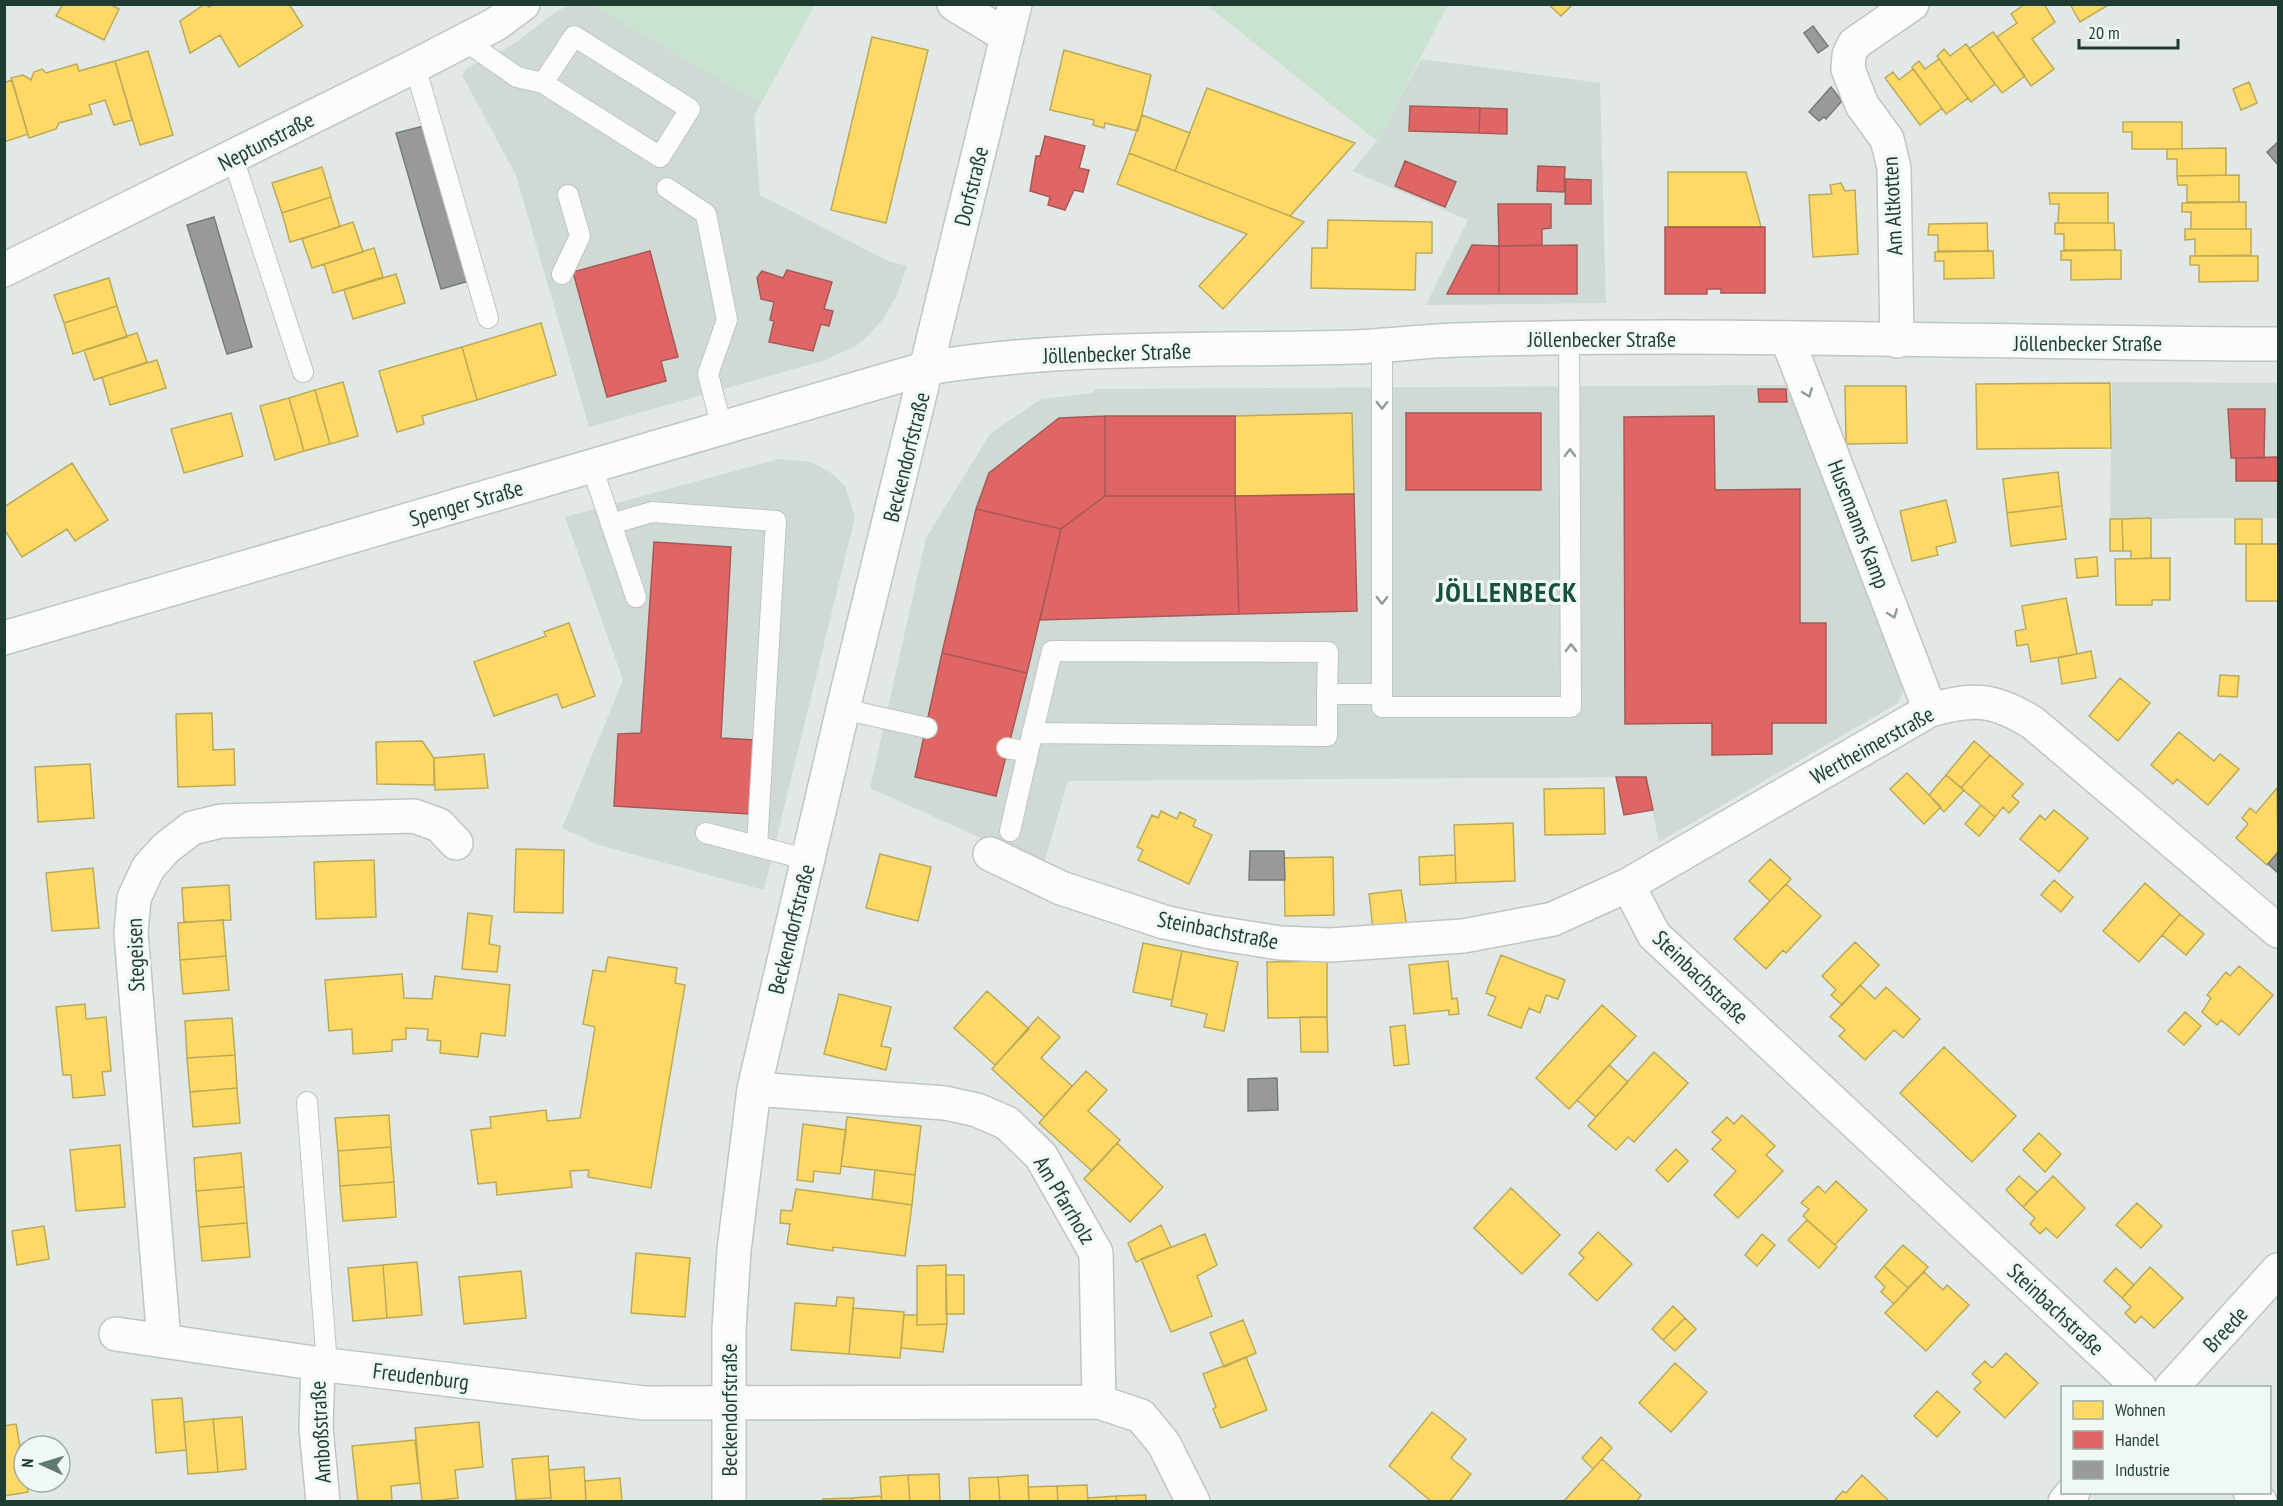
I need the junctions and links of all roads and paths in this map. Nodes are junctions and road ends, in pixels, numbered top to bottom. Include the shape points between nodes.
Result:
1 (523, 4) edge
2 (954, 4) edge
3 (1015, 4) edge
4 (1912, 4) edge
5 (1007, 36) junction
6 (464, 40) junction
7 (416, 66) junction
8 (543, 82) junction
9 (233, 158) junction
10 (667, 188) dead end
11 (568, 195) dead end
12 (4, 270) edge
13 (562, 274) dead end
14 (488, 318) dead end
15 (1787, 338) junction
16 (1569, 339) junction
17 (1897, 341) junction
18 (2278, 344) edge
19 (1382, 346) junction
20 (927, 368) junction
21 (303, 372) dead end
22 (722, 428) junction
23 (592, 467) junction
24 (611, 524) junction
25 (636, 597) dead end
26 (4, 638) edge
27 (1327, 694) junction
28 (1382, 701) junction
29 (843, 709) junction
30 (1930, 710) junction
31 (927, 728) dead end
32 (1030, 743) junction
33 (1007, 748) dead end
34 (706, 833) dead end
35 (1000, 842) joint
36 (456, 843) dead end
37 (758, 846) junction
38 (809, 860) junction
39 (1628, 885) junction
40 (2278, 931) edge
41 (754, 1089) junction
42 (307, 1102) dead end
43 (2278, 1270) edge
44 (116, 1334) dead end
45 (164, 1341) junction
46 (322, 1364) junction
47 (2138, 1386) edge
48 (2173, 1386) edge
49 (1099, 1402) junction
50 (728, 1405) junction
51 (323, 1502) edge
52 (729, 1502) edge
53 (1193, 1502) edge

1 - 6 street, Neptunstraße via 496,24
2 - 5 street
3 - 5 street, Dorfstraße
4 - 17 street, Am Altkotten via 1854,44 1848,69 1862,105 1887,139 1894,168
5 - 20 street, Dorfstraße
6 - 7 street, Neptunstraße
6 - 8 lane via 517,77
7 - 9 street, Neptunstraße
7 - 14 lane
8 - 8 lane via 574,36 690,109 660,157
9 - 12 street, Neptunstraße
9 - 21 lane
10 - 22 lane via 706,214 727,320 708,374
11 - 13 lane via 580,236
15 - 16 street, Jöllenbecker Straße
15 - 17 street, Jöllenbecker Straße
15 -> 30 street, Husemanns Kamp
16 - 19 street, Jöllenbecker Straße via 1452,340
28 -> 16 lane via 1571,707
17 - 18 street, Jöllenbecker Straße
19 - 20 street, Jöllenbecker Straße via 1035,355
19 -> 28 lane
20 - 22 street, Spenger Straße
20 - 29 street, Beckendorfstraße
22 - 23 street, Spenger Straße
23 - 24 lane
23 - 26 street, Spenger Straße
24 - 25 lane
24 - 37 lane via 652,512 776,521
27 - 28 lane
27 - 32 lane via 1327,736
27 - 32 lane via 1328,652 1052,651
29 - 31 lane
29 - 38 street, Beckendorfstraße
30 - 39 street, Wertheimerstraße
30 - 40 street, Wertheimerstraße via 1965,701 1989,702 2033,723
32 - 33 lane
32 - 35 lane
34 - 37 lane
35 - 39 street, Steinbachstraße via 1061,888 1164,922 1280,943 1330,945 1462,936 1553,919
36 - 45 street, Stegeisen via 439,825 414,816 221,821 192,828 148,868 134,898 131,933
37 - 38 lane
38 - 41 street, Beckendorfstraße
39 - 47 street, Steinbachstraße via 1654,935
41 - 49 street, Am Pfarrholz via 945,1103 977,1110 1007,1124 1041,1156 1096,1253
41 - 50 street, Beckendorfstraße via 734,1250
42 - 46 lane
43 - 48 street, Breede
44 - 45 street, Freudenburg
45 - 46 street, Freudenburg
46 - 50 street, Freudenburg via 644,1403
46 - 51 street, Amboßstraße via 316,1428
49 - 50 street
49 - 53 street via 1141,1416 1164,1444
50 - 52 street, Beckendorfstraße

